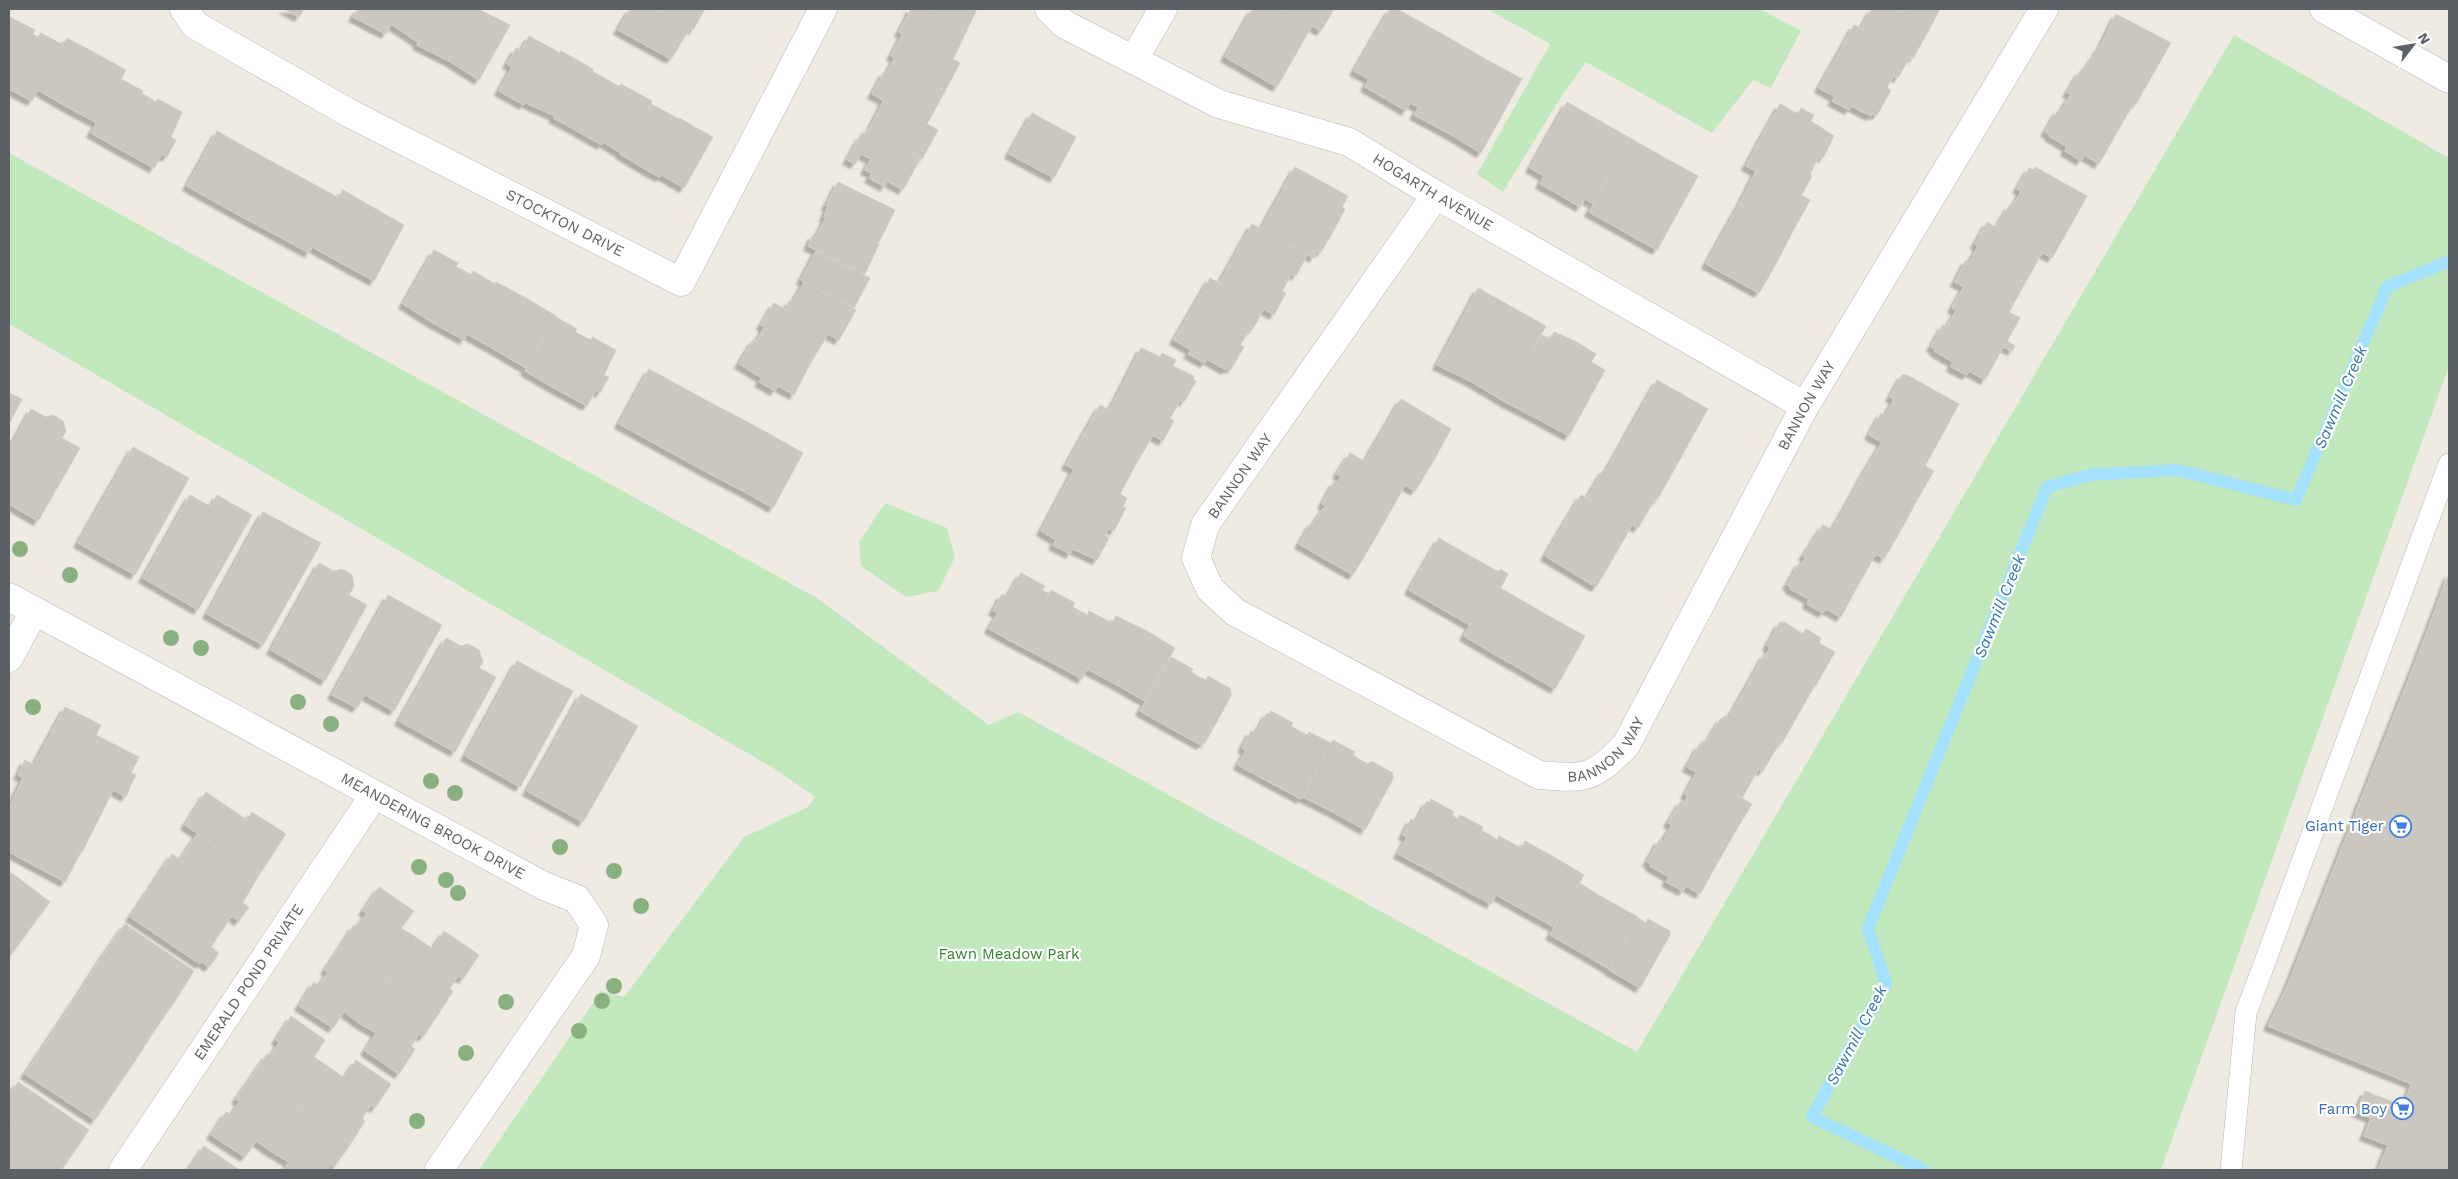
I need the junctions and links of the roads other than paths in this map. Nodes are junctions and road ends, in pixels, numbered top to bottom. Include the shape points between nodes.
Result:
1 (184, 9) edge
2 (823, 9) edge
3 (1049, 9) edge
4 (1162, 9) edge
5 (2044, 9) edge
6 (2324, 9) edge
7 (1134, 59) junction
8 (2449, 79) edge
9 (1436, 195) junction
10 (1805, 406) junction
11 (2449, 464) edge
12 (9, 597) edge
13 (34, 611) junction
14 (9, 658) edge
15 (374, 795) junction
16 (123, 1170) edge
17 (439, 1170) edge
18 (2231, 1170) edge

1 - 2 street, STOCKTON DRIVE via 195,25 349,113 681,282
3 - 7 street, HOGARTH AVENUE via 1064,24
4 - 7 street
5 - 10 street, BANNON WAY
6 - 8 street
7 - 9 street, HOGARTH AVENUE via 1219,104 1349,142
9 - 10 street, HOGARTH AVENUE
9 - 10 street, BANNON WAY via 1205,525 1196,558 1210,588 1235,612 1539,775 1587,776 1608,763 1626,745
11 - 18 lane via 2246,1013
12 - 13 street, MEANDERING BROOK DRIVE
13 - 14 street
13 - 15 street, MEANDERING BROOK DRIVE
15 - 16 street, EMERALD POND PRIVATE
15 - 17 street, MEANDERING BROOK DRIVE via 544,886 577,899 594,925 586,956

